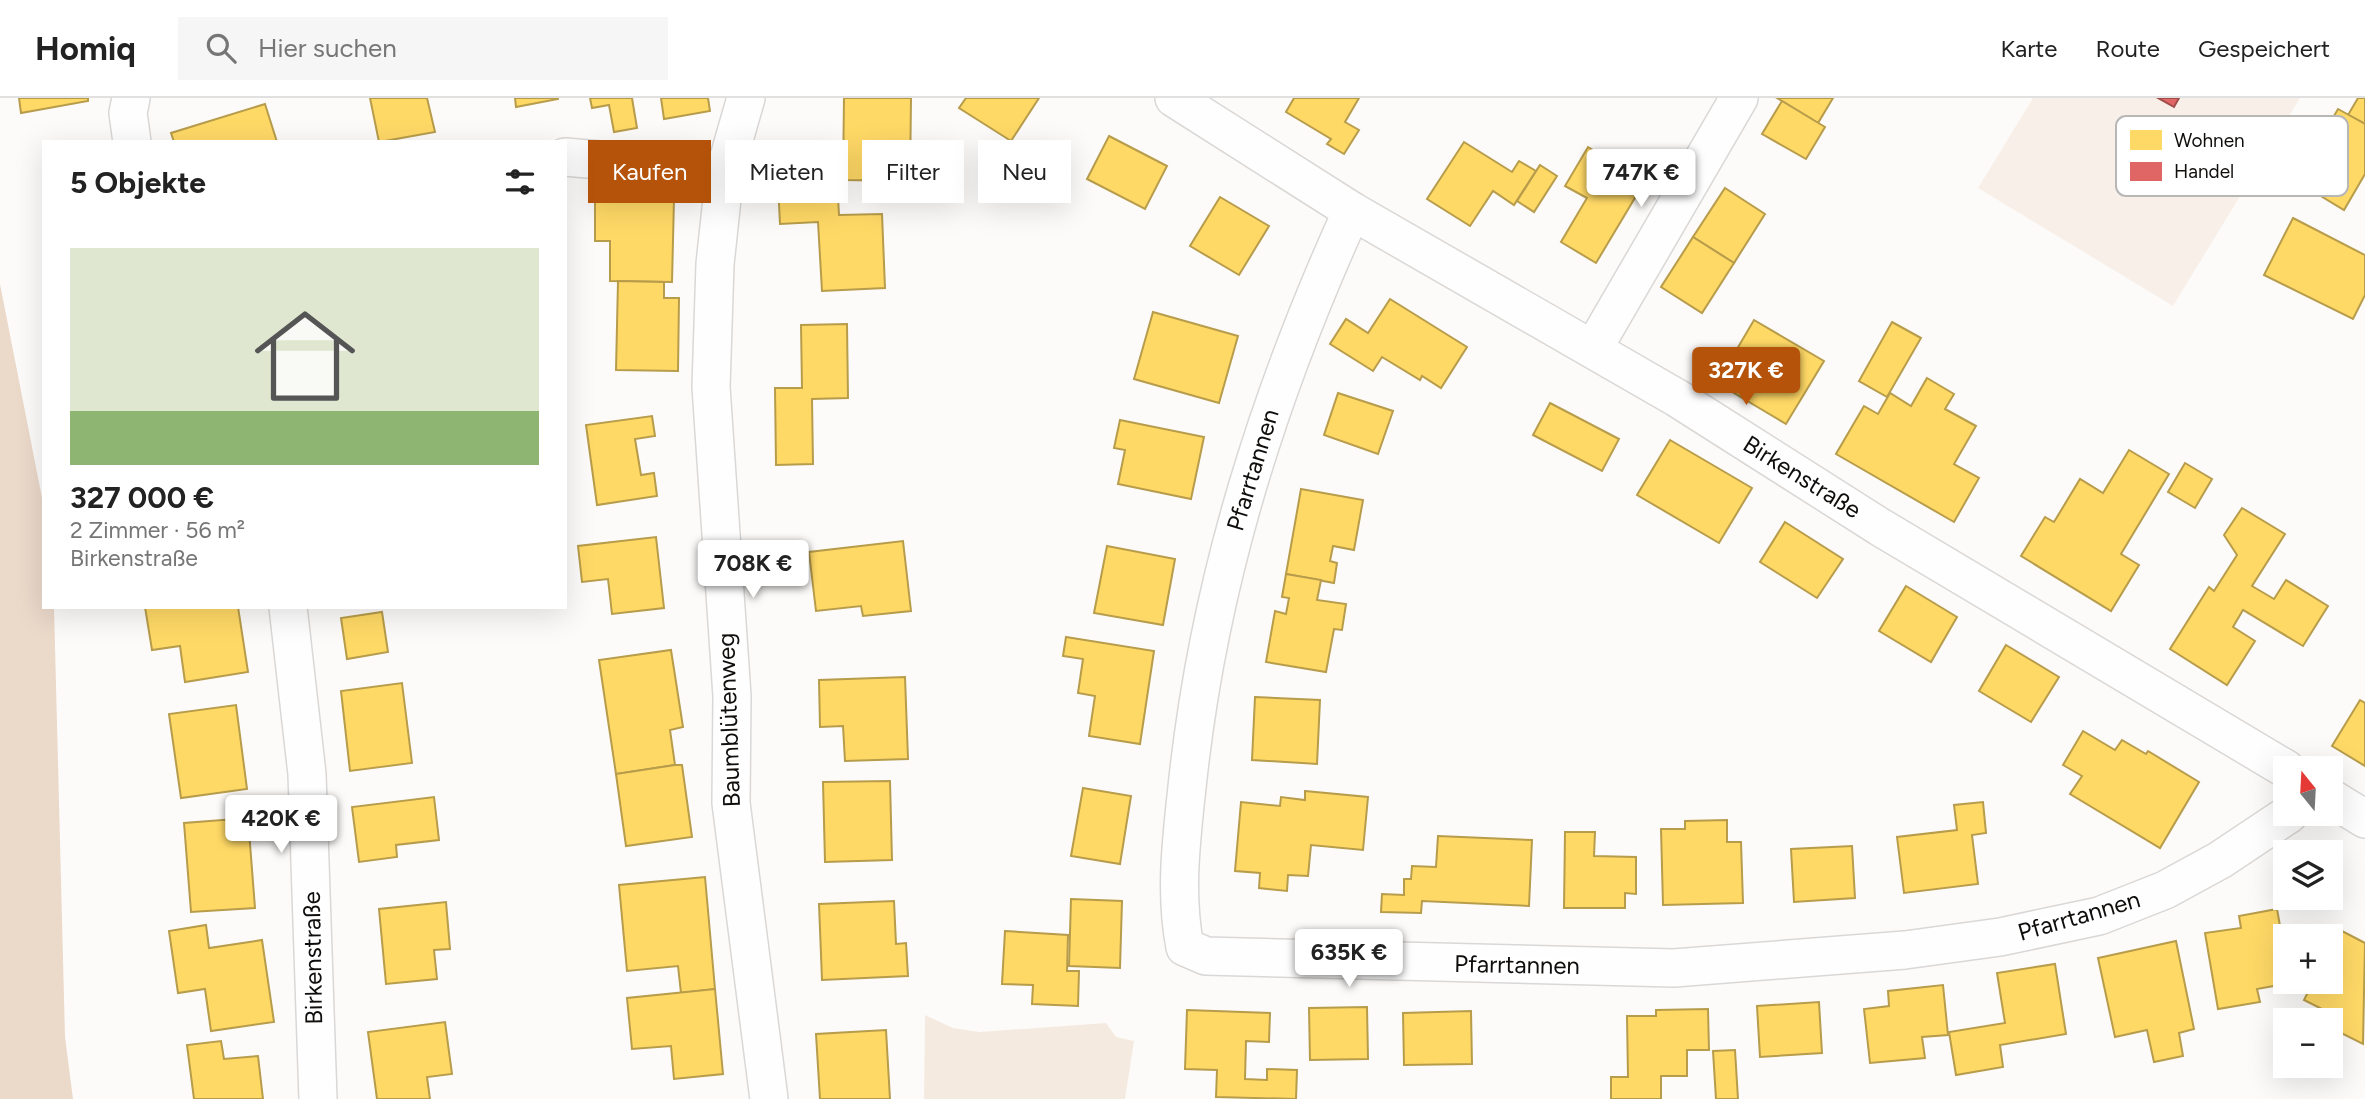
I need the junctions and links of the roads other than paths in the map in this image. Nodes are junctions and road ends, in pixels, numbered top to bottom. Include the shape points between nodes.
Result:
1 (131, 98) edge
2 (746, 98) edge
3 (1174, 98) edge
4 (1739, 98) edge
5 (132, 140) edge
6 (567, 157) edge
7 (724, 171) junction
8 (1352, 211) junction
9 (1593, 349) junction
10 (288, 609) edge
11 (2273, 761) edge
12 (2343, 805) edge
13 (2365, 819) edge
14 (2273, 825) edge
15 (318, 1099) edge
16 (769, 1099) edge

1 - 5 street
2 - 7 street, Baumblütenweg
3 - 8 street, Birkenstraße
4 - 9 street
6 - 7 street
7 - 16 street, Baumblütenweg via 711,387 732,696 731,803
8 - 9 street, Birkenstraße
8 - 14 street, Pfarrtannen via 1282,376 1216,600 1195,716 1182,836 1179,919 1185,947 1206,956 1674,968 1905,950 2000,937 2099,916 2165,890
9 - 11 street, Birkenstraße
10 - 15 street, Birkenstraße via 307,774
12 - 13 street

